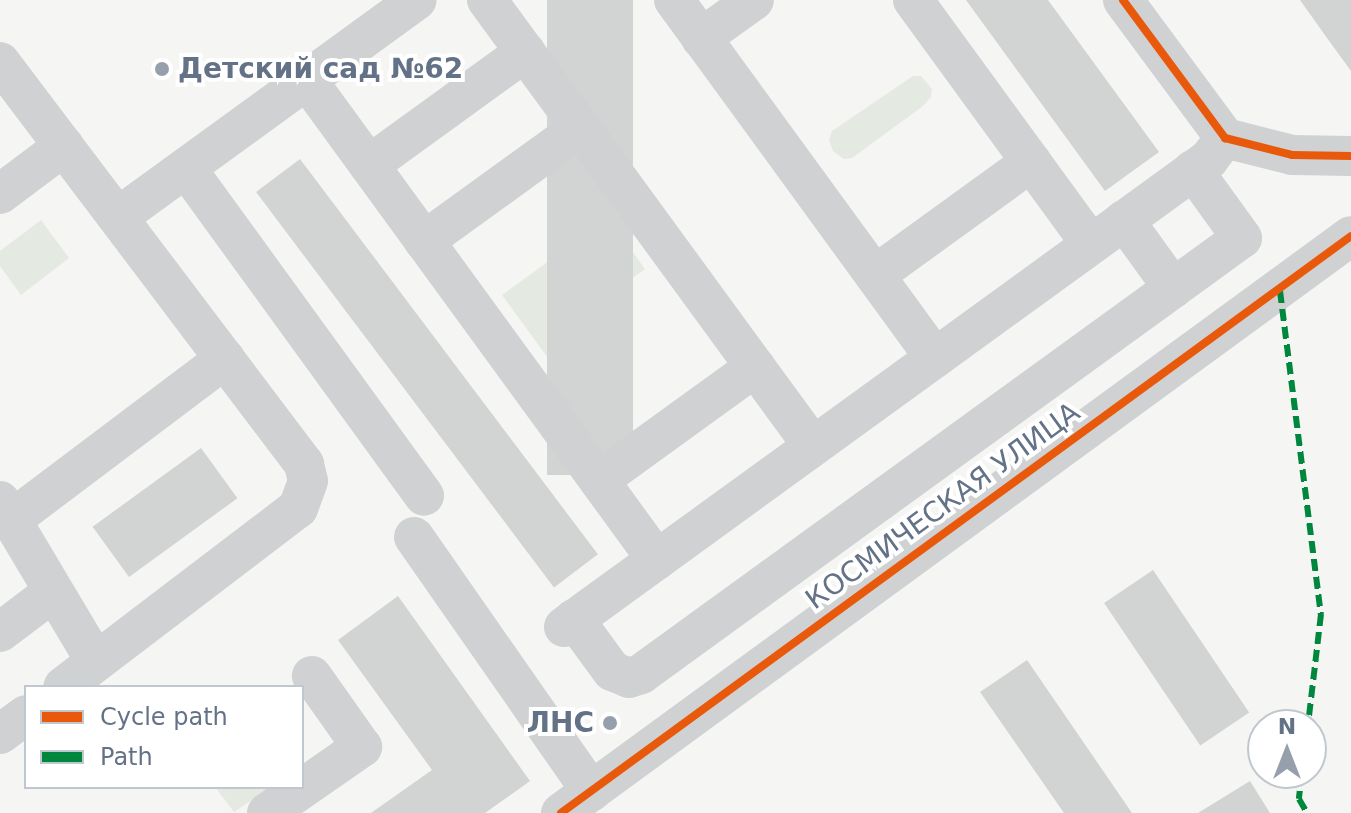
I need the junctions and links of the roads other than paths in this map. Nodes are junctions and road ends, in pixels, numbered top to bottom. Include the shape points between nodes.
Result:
1 (417, 0) edge
2 (487, 0) edge
3 (674, 0) edge
4 (754, 0) edge
5 (913, 0) edge
6 (1123, 0) edge
7 (701, 38) junction
8 (525, 52) junction
9 (0, 62) edge
10 (307, 80) junction
11 (580, 128) junction
12 (1225, 138) junction
13 (64, 146) junction
14 (1351, 156) edge
15 (1031, 162) junction
16 (369, 165) junction
17 (186, 168) junction
18 (1193, 170) junction
19 (0, 194) edge
20 (118, 217) junction
21 (1124, 220) junction
22 (1351, 236) edge
23 (424, 241) junction
24 (1091, 244) junction
25 (875, 275) junction
26 (1173, 288) junction
27 (935, 358) junction
28 (225, 359) junction
29 (755, 367) junction
30 (813, 446) junction
31 (599, 480) junction
32 (424, 496) dead end
33 (6, 510) edge
34 (414, 537) dead end
35 (657, 560) junction
36 (53, 592) junction
37 (0, 632) edge
38 (96, 662) junction
39 (312, 676) dead end
40 (66, 685) edge
41 (24, 716) edge
42 (0, 734) edge
43 (304, 787) edge
44 (302, 789) edge
45 (576, 802) edge
46 (267, 813) edge

1 - 10 street
2 - 8 street
3 - 7 street
4 - 7 street
5 - 15 street
6 - 12 street
7 - 25 street
8 - 11 street
8 - 16 street
9 - 13 street
10 - 16 street
10 - 17 street
11 - 23 street
11 - 29 street
12 - 14 street via 1292,155
12 - 18 street
13 - 19 street
13 - 20 street
15 - 24 street
15 - 25 street
16 - 23 street
17 - 20 street
17 - 32 street
18 - 21 street
18 - 26 street via 1242,238
20 - 28 street
21 - 24 street
21 - 26 street
22 - 45 street, КОСМИЧЕСКАЯ УЛИЦА
23 - 31 street
24 - 27 street
25 - 27 street
26 - 35 street via 629,678 612,671 569,623
27 - 30 street
28 - 33 street
28 - 38 street via 304,464 304,498 298,508
29 - 30 street
29 - 31 street
30 - 35 street
31 - 35 street
33 - 36 street
34 - 45 street
36 - 37 street
36 - 38 street
38 - 40 street
39 - 43 street via 362,747
41 - 42 street
44 - 46 street

